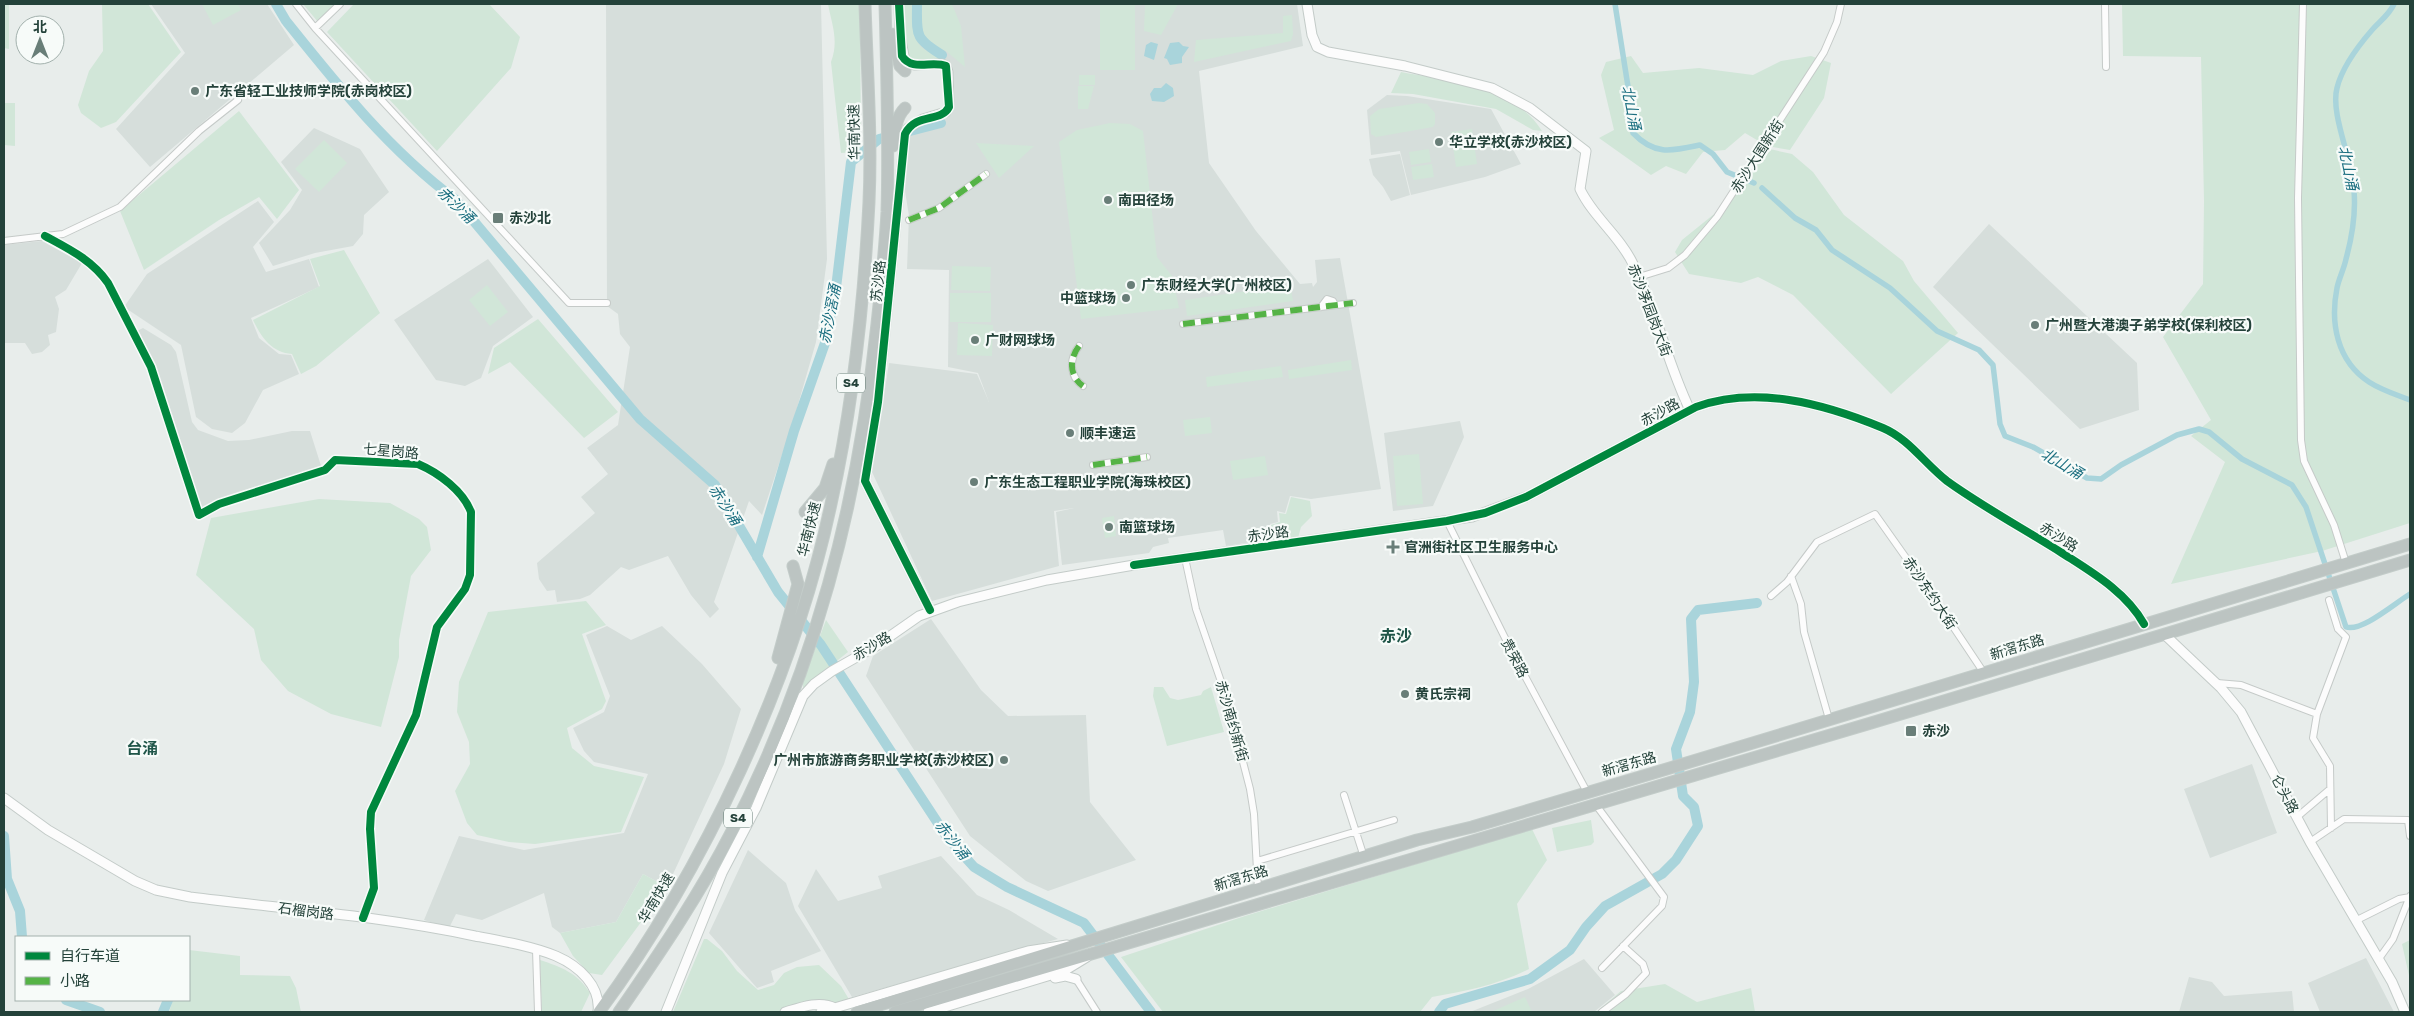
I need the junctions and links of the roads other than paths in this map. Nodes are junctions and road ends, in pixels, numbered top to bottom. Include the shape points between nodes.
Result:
1 (296, 4) edge
2 (340, 4) edge
3 (865, 4) edge
4 (886, 4) edge
5 (899, 4) edge
6 (1307, 4) edge
7 (1841, 4) edge
8 (2105, 4) edge
9 (2303, 4) edge
10 (315, 28) junction
11 (2106, 67) dead end
12 (905, 71) dead end
13 (238, 100) dead end
14 (903, 111) dead end
15 (890, 154) junction
16 (986, 174) dead end
17 (909, 220) dead end
18 (45, 236) junction
19 (4, 241) edge
20 (1639, 278) junction
21 (607, 303) dead end
22 (1353, 303) dead end
23 (1183, 324) dead end
24 (1079, 346) dead end
25 (1083, 386) dead end
26 (1690, 410) junction
27 (847, 414) junction
28 (1147, 457) dead end
29 (1093, 465) dead end
30 (804, 512) dead end
31 (1447, 522) junction
32 (2410, 544) edge
33 (1185, 558) junction
34 (2410, 560) edge
35 (2342, 564) junction
36 (793, 566) dead end
37 (1791, 576) junction
38 (1770, 596) dead end
39 (2329, 600) dead end
40 (799, 601) junction
41 (929, 608) junction
42 (2144, 624) junction
43 (2164, 634) junction
44 (1984, 673) junction
45 (2216, 683) junction
46 (2317, 714) junction
47 (1830, 719) junction
48 (2330, 789) junction
49 (1587, 792) junction
50 (1344, 795) dead end
51 (4, 798) edge
52 (1596, 805) junction
53 (2297, 817) junction
54 (1394, 820) dead end
55 (2331, 828) junction
56 (1355, 831) junction
57 (2410, 836) edge
58 (2310, 842) junction
59 (1364, 857) junction
60 (1257, 861) junction
61 (1258, 888) junction
62 (2410, 896) edge
63 (364, 918) junction
64 (2355, 921) junction
65 (1080, 944) junction
66 (1623, 946) junction
67 (536, 950) junction
68 (1089, 956) junction
69 (2378, 960) junction
70 (1074, 967) junction
71 (1602, 968) dead end
72 (1076, 979) junction
73 (958, 988) junction
74 (858, 1007) edge
75 (668, 1010) edge
76 (837, 1010) edge
77 (538, 1012) edge
78 (598, 1012) edge
79 (619, 1012) edge
80 (785, 1012) edge
81 (821, 1012) edge
82 (851, 1012) edge
83 (895, 1012) edge
84 (928, 1012) edge
85 (948, 1012) edge
86 (1097, 1012) edge
87 (1602, 1012) edge
88 (2403, 1012) edge

1 - 10 street
2 - 10 street
3 - 27 highway, 华南快速 / S4 via 869,156 864,270
4 - 12 highway via 894,47
4 - 15 highway, S4
5 - 41 street, 苏沙路 via 905,61 914,65 946,66 949,107 946,112 922,119 907,131 878,402 865,481
6 - 20 street, 赤沙茅园岗大街 via 1313,41 1317,47 1502,92 1586,151 1581,192 1627,253
7 - 20 street, 赤沙大围新街 via 1824,52 1717,218 1668,268
8 - 11 street
9 - 35 street via 2298,198 2301,440 2304,461 2334,525
10 - 21 street via 569,303
13 - 18 street via 199,131 120,208 62,234
14 - 15 highway
15 - 79 highway, S4 via 873,364 840,544 817,624 783,720 731,833
16 - 17 street via 939,208
18 - 19 street
18 - 63 street, 七星岗路 via 82,256 99,270 108,283 151,368 199,515 219,504 325,470 335,460 418,464 463,495 468,504 471,512 470,575 465,589 437,627 416,715 371,812 374,888
20 - 26 street, 赤沙茅园岗大街
22 - 23 street
24 - 25 street via 1073,356 1072,368 1077,382
26 - 31 street, 赤沙路 via 1526,497 1485,513
26 - 42 street, 赤沙路 via 1722,400 1792,399 1894,433 1947,480 2099,577 2132,606
27 - 30 highway via 825,488
27 - 40 highway, 华南快速 / S4 via 831,505
28 - 29 street
31 - 33 street, 赤沙路
31 - 49 street, 贵荣路
32 - 35 highway, 新滘东路
33 - 41 street, 赤沙路 via 1117,564 1042,576
33 - 60 street, 赤沙南约新街 via 1196,609 1226,696 1250,789
34 - 43 highway, 新滘东路
35 - 42 highway, 新滘东路
36 - 40 highway
37 - 38 street
37 - 44 street, 赤沙东约大街 via 1817,542 1875,514
37 - 47 street
39 - 46 street via 2338,628 2346,637
40 - 78 highway, 华南快速 / S4 via 768,704 709,834 657,926
41 - 75 street, 赤沙路 via 876,646 832,671 804,696 756,808 722,873
42 - 44 highway, 新滘东路
43 - 45 street, 仑头路
43 - 52 highway, 新滘东路
44 - 47 highway, 新滘东路
45 - 46 street via 2241,685
45 - 53 street, 仑头路 via 2241,712
46 - 48 street via 2313,738 2330,766
47 - 49 highway, 新滘东路
48 - 53 street
48 - 55 street
49 - 59 highway, 新滘东路
50 - 56 street
51 - 63 street, 石榴岗路 via 64,840 156,890
52 - 66 street via 1663,893 1662,906
52 - 68 highway, 新滘东路
53 - 58 street, 仑头路
54 - 56 street
55 - 57 street via 2344,819 2408,820
55 - 58 street
56 - 59 street
56 - 60 street
58 - 64 street, 仑头路
59 - 61 highway, 新滘东路
60 - 61 street, 赤沙南约新街
61 - 65 highway, 新滘东路
62 - 64 street via 2399,898
62 - 69 street via 2393,939
63 - 67 street, 石榴岗路 via 427,926
64 - 69 street, 仑头路
65 - 73 highway, 新滘东路
65 - 74 street via 1028,951
66 - 71 street
66 - 87 street via 1643,964 1646,973
67 - 77 street
67 - 78 street, 石榴岗路 via 557,956 586,976 596,991
68 - 70 street
68 - 73 highway, 新滘东路
69 - 88 street, 仑头路
70 - 72 street
70 - 84 street
72 - 85 street via 1059,977
72 - 86 street
73 - 74 highway, 新滘东路
73 - 83 highway, 新滘东路
74 - 76 street
74 - 82 street
76 - 80 street via 817,1004
76 - 81 street

